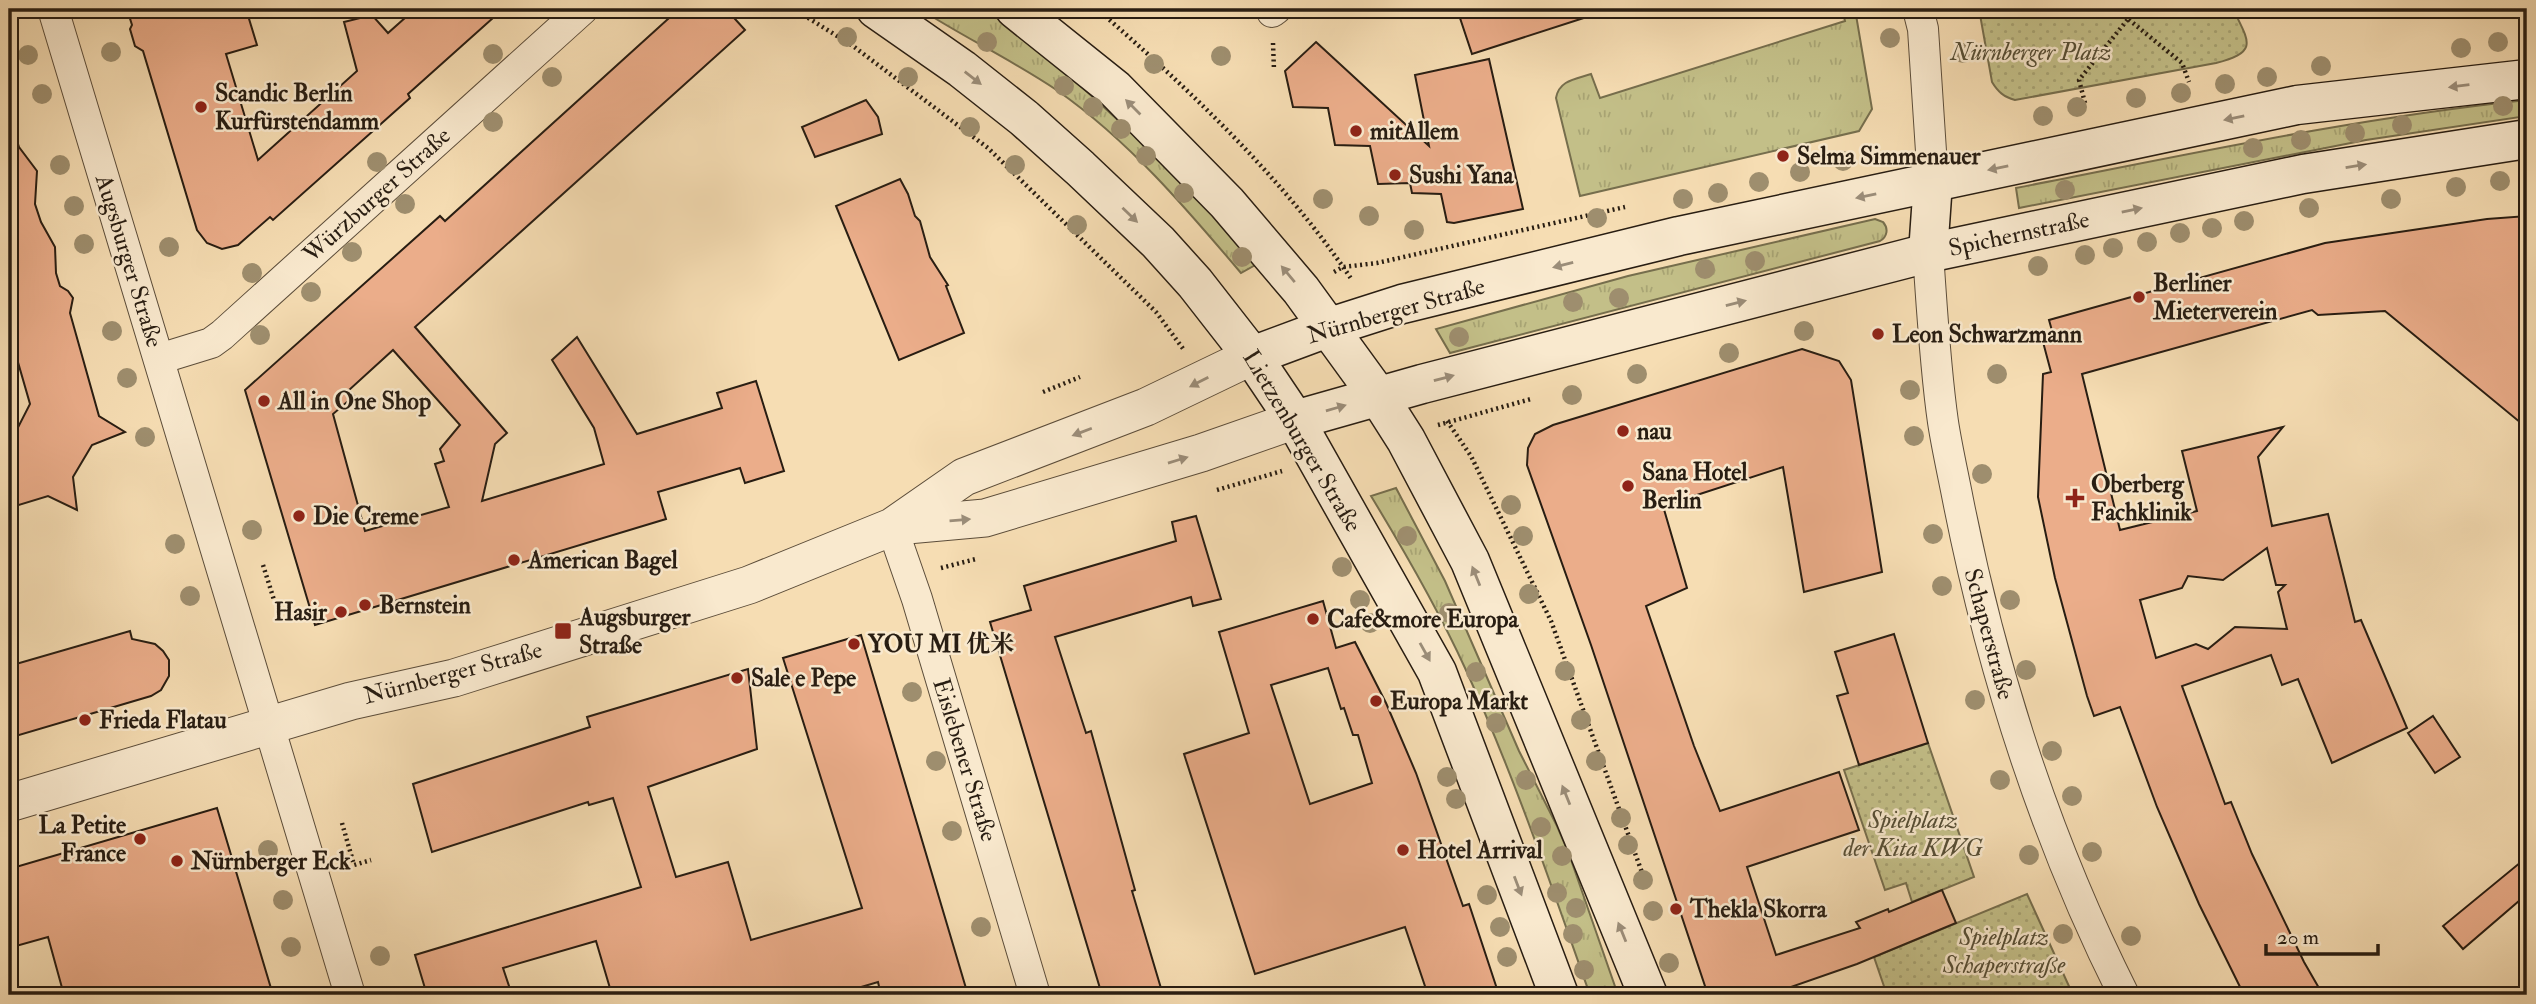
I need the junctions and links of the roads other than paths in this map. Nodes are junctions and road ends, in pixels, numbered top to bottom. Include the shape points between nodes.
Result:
1 (53, 9) edge
2 (583, 9) edge
3 (876, 9) edge
4 (1015, 9) edge
5 (1919, 9) edge
6 (2527, 79) edge
7 (2527, 139) edge
8 (1933, 182) junction
9 (1928, 253) junction
10 (1330, 327) junction
11 (1252, 356) junction
12 (159, 359) junction
13 (1378, 396) junction
14 (1295, 420) junction
15 (892, 527) junction
16 (270, 725) junction
17 (9, 803) edge
18 (350, 995) edge
19 (1035, 995) edge
20 (1559, 995) edge
21 (1648, 995) edge
22 (2124, 995) edge

1 - 12 street, Augsburger Straße
2 - 12 street, Würzburger Straße via 222,335 211,343
3 -> 11 main road, Lietzenburger Straße via 962,69 1080,168 1158,242
10 -> 4 main road via 1227,203 1115,89
5 - 8 street
6 -> 8 main road via 2297,105
9 -> 7 main road, Spichernstraße via 2303,174
8 - 9 main road, Spichernstraße
8 -> 10 main road, Nürnberger Straße via 1586,259 1402,304
13 -> 9 main road, Nürnberger Straße
9 - 22 street, Schaperstraße via 1943,422 1993,654 2055,842
10 - 11 main road, Nürnberger Straße
10 - 13 main road
11 - 14 main road, Lietzenburger Straße
11 -> 15 street, Nürnberger Straße via 1169,397 964,477
12 - 16 street, Augsburger Straße
14 -> 13 main road, Nürnberger Straße
21 -> 13 main road via 1470,561
15 -> 14 street, Nürnberger Straße via 985,518
14 -> 20 main road, Lietzenburger Straße via 1437,672
15 - 16 street, Nürnberger Straße via 749,585 454,678
15 - 19 street, Eislebener Straße
16 - 17 street, Nürnberger Straße
16 - 18 street, Augsburger Straße

